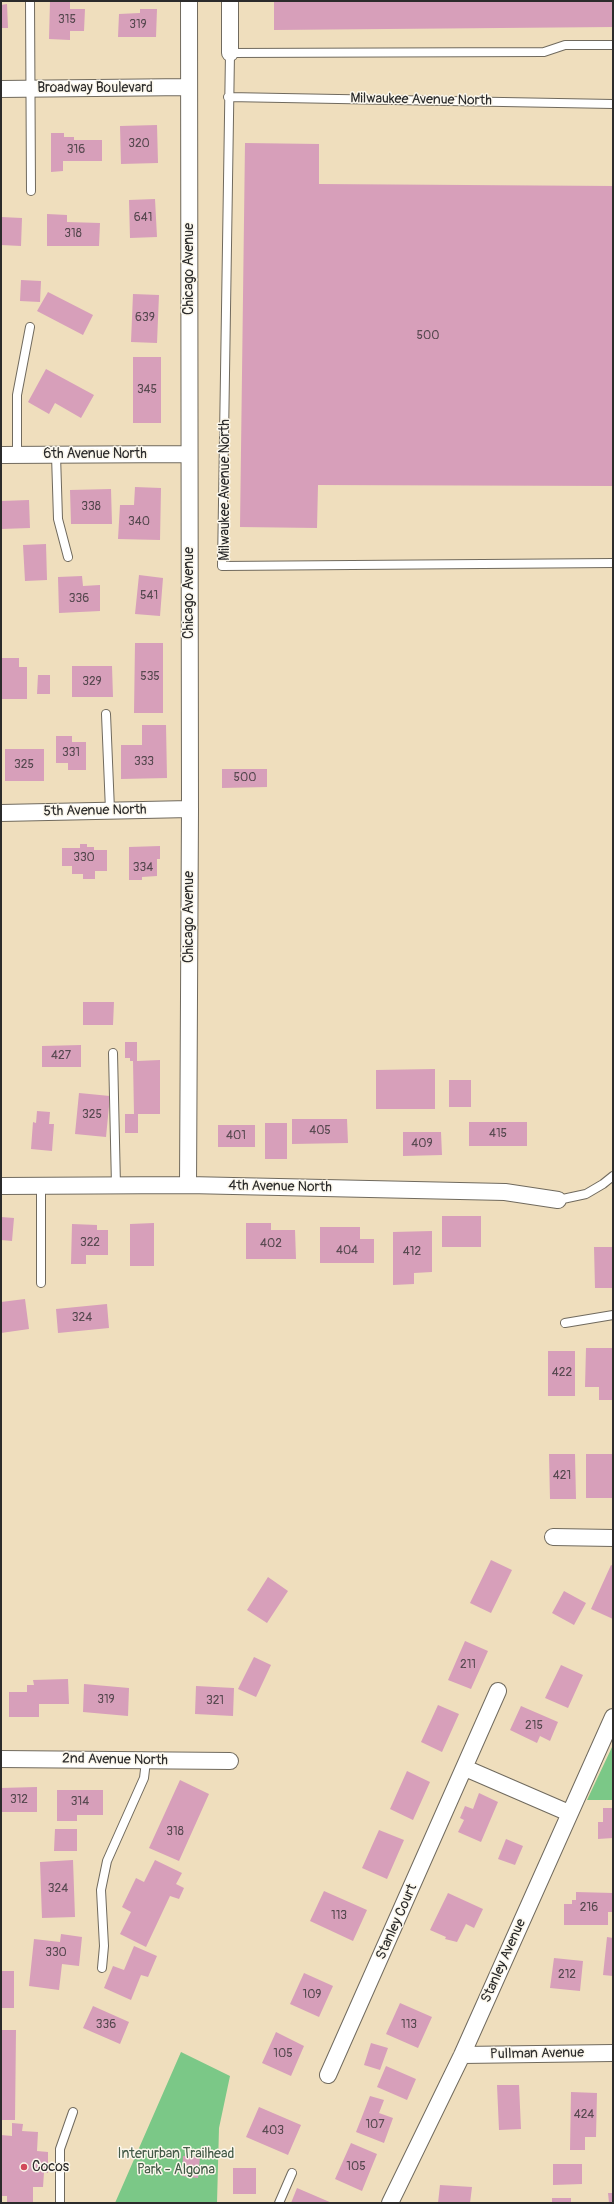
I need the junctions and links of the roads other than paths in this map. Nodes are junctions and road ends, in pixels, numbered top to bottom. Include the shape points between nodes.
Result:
1 (30, 1) edge
2 (189, 1) edge
3 (230, 1) edge
4 (613, 45) edge
5 (230, 53) junction
6 (189, 87) junction
7 (30, 88) junction
8 (1, 89) edge
9 (228, 97) junction
10 (613, 104) edge
11 (31, 191) dead end
12 (30, 328) dead end
13 (189, 454) junction
14 (1, 455) edge
15 (17, 455) junction
16 (56, 455) junction
17 (68, 557) dead end
18 (613, 563) edge
19 (106, 714) dead end
20 (190, 809) junction
21 (110, 810) junction
22 (1, 813) edge
23 (113, 1053) dead end
24 (613, 1176) edge
25 (188, 1185) junction
26 (1, 1186) edge
27 (41, 1186) junction
28 (116, 1186) junction
29 (558, 1200) joint
30 (41, 1283) dead end
31 (613, 1315) edge
32 (565, 1323) dead end
33 (553, 1537) dead end
34 (613, 1538) edge
35 (498, 1691) dead end
36 (613, 1717) edge
37 (1, 1758) edge
38 (146, 1761) junction
39 (230, 1761) dead end
40 (465, 1768) junction
41 (569, 1813) junction
42 (102, 1968) dead end
43 (613, 2053) edge
44 (462, 2055) junction
45 (328, 2076) dead end
46 (73, 2112) dead end
47 (292, 2173) dead end
48 (60, 2203) edge
49 (279, 2203) edge
50 (390, 2203) edge

1 - 7 lane
2 - 6 street, Chicago Avenue
3 - 5 street, Milwaukee Avenue North
4 - 5 lane via 565,45 544,52
5 - 9 lane, Milwaukee Avenue North
6 - 7 street, Broadway Boulevard
6 - 13 street, Chicago Avenue
7 - 8 street, Broadway Boulevard
7 - 11 lane
9 - 10 lane, Milwaukee Avenue North
9 - 18 lane, Milwaukee Avenue North via 222,566
12 - 15 lane via 17,395
13 - 16 street, 6th Avenue North
13 - 20 street, Chicago Avenue
14 - 15 street, 6th Avenue North
15 - 16 street, 6th Avenue North
16 - 17 lane via 58,519
19 - 21 lane
20 - 21 street, 5th Avenue North
20 - 25 street, Chicago Avenue
21 - 22 street, 5th Avenue North
23 - 28 lane
24 - 29 lane via 586,1194
25 - 28 street, 4th Avenue North
25 - 29 street, 4th Avenue North via 505,1192
26 - 27 street, 4th Avenue North
27 - 28 street, 4th Avenue North
27 - 30 lane
31 - 32 lane
33 - 34 street
35 - 40 street, Stanley Court
36 - 41 street, Stanley Avenue
37 - 38 street, 2nd Avenue North
38 - 39 street, 2nd Avenue North
38 - 42 lane via 144,1778 107,1861 101,1890 104,1946
40 - 41 street
40 - 45 street, Stanley Court
41 - 44 street, Stanley Avenue
43 - 44 street, Pullman Avenue
44 - 50 street, Stanley Avenue
46 - 48 lane via 60,2149
47 - 49 lane

